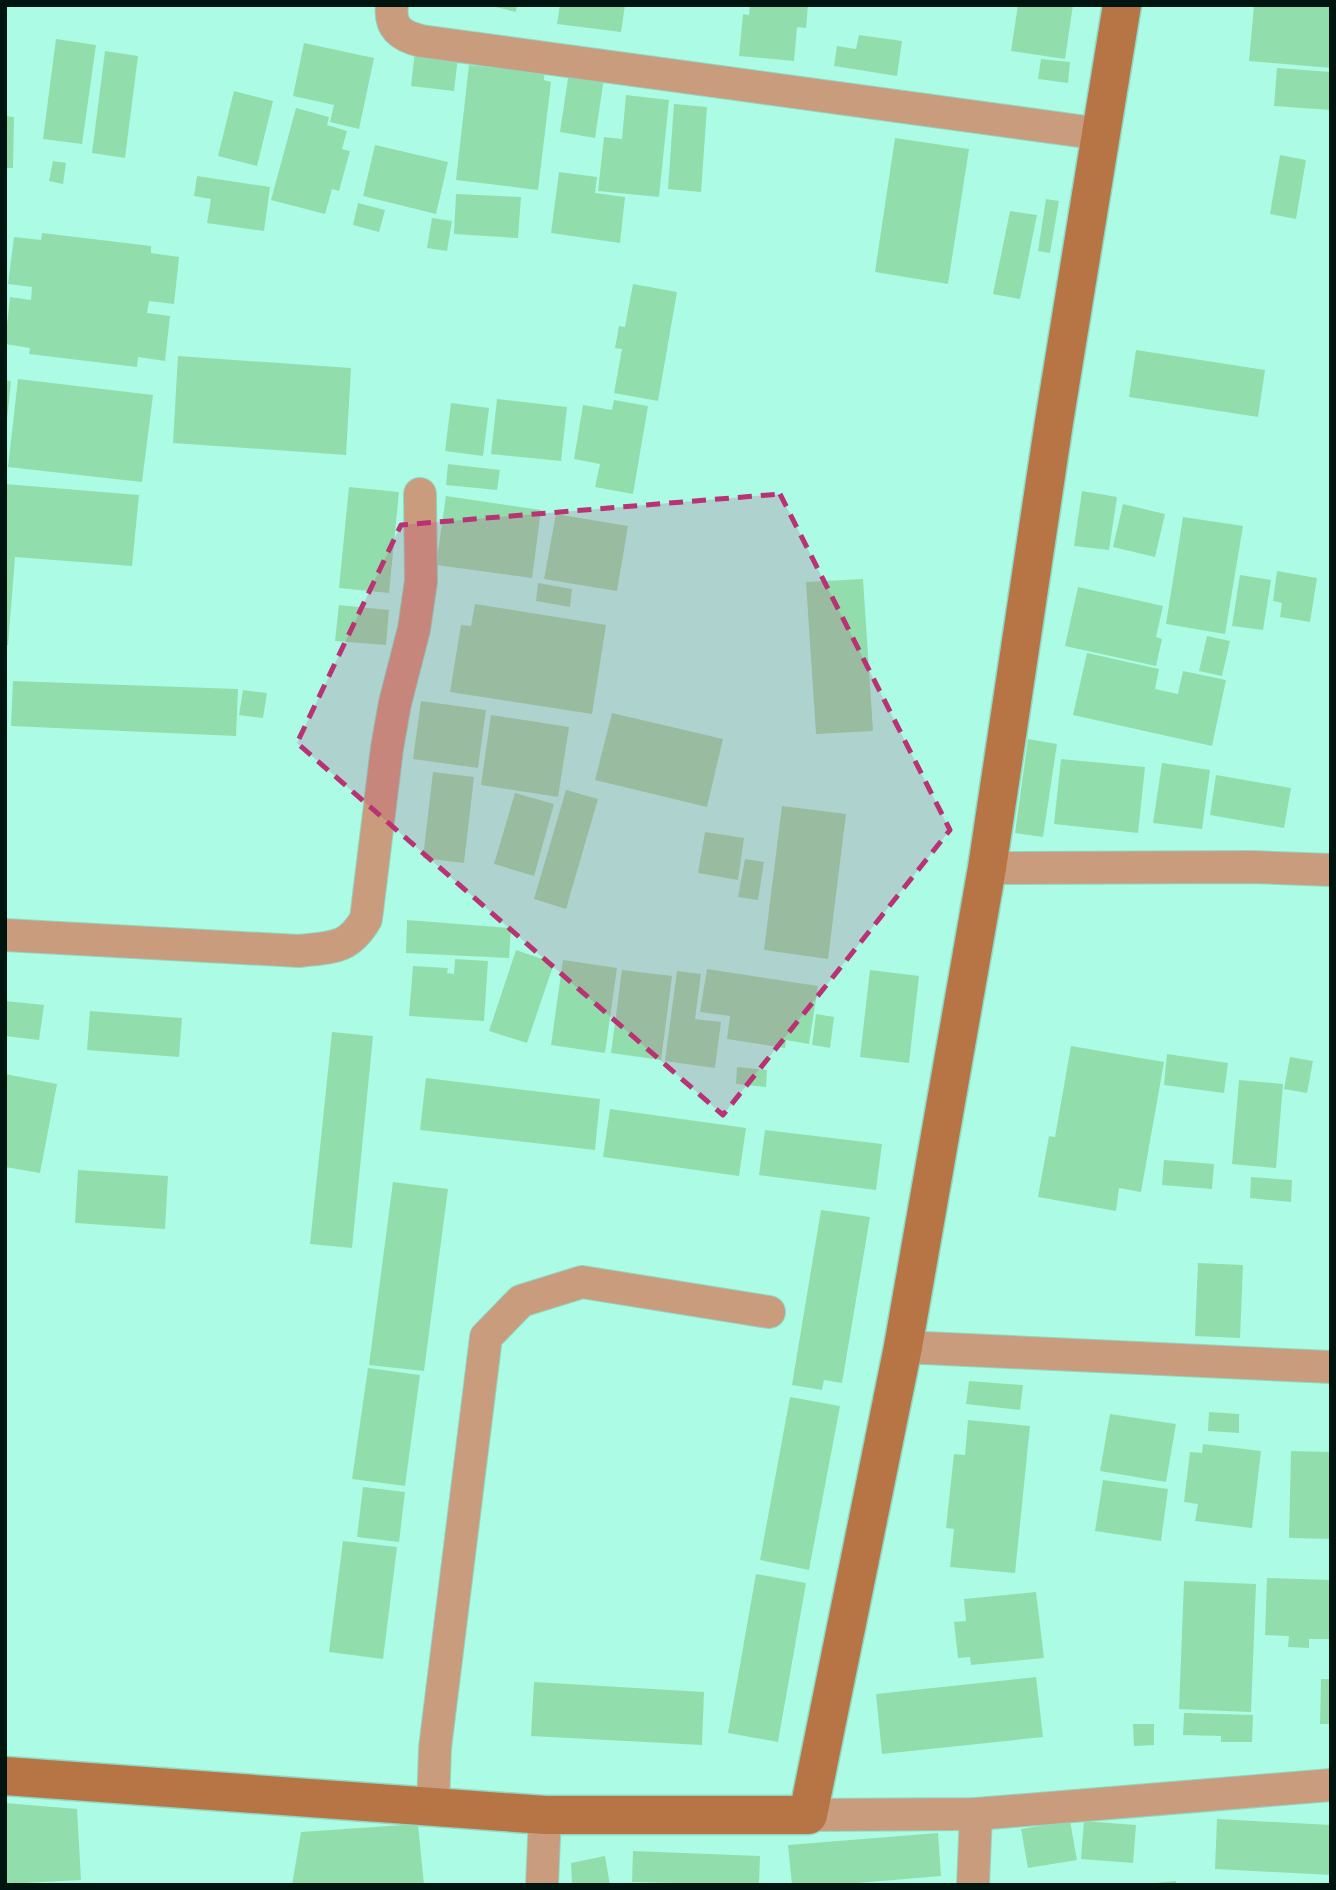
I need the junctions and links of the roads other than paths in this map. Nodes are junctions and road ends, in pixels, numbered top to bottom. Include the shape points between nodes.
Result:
1 (392, 5) edge
2 (1122, 5) edge
3 (1101, 134) junction
4 (421, 494) dead end
5 (987, 867) junction
6 (1331, 870) edge
7 (5, 935) edge
8 (769, 1312) dead end
9 (903, 1347) junction
10 (1331, 1367) edge
11 (5, 1776) edge
12 (1331, 1786) edge
13 (433, 1807) junction
14 (975, 1814) junction
15 (545, 1815) junction
16 (808, 1815) junction
17 (542, 1885) edge
18 (973, 1885) edge

1 - 3 street via 395,29 421,41
2 - 3 street
3 - 5 street
4 - 7 street via 421,581 414,629 387,748 366,919 355,937 344,944 299,951
5 - 6 street
5 - 9 street
8 - 13 street via 582,1282 521,1301 486,1337 435,1748
9 - 10 street
9 - 16 street
11 - 13 street
12 - 14 street
13 - 15 street
14 - 16 street
14 - 18 street
15 - 16 street
15 - 17 street

